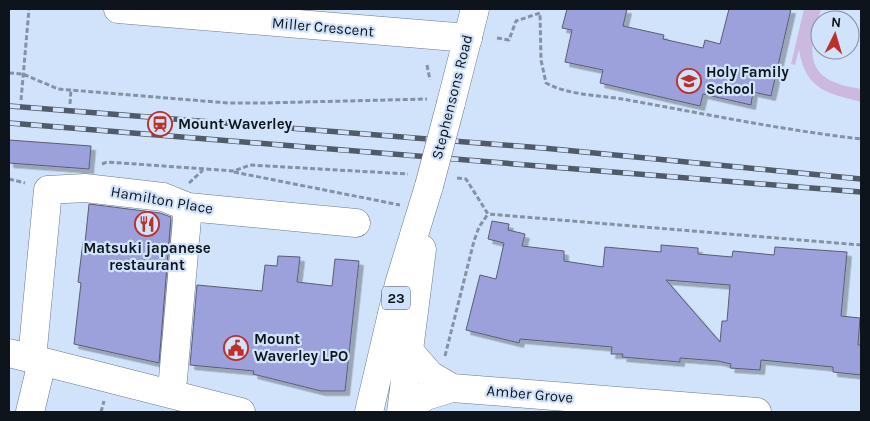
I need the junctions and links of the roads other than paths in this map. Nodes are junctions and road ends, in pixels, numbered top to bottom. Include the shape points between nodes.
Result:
1 (118, 9) edge
2 (475, 9) edge
3 (468, 38) junction
4 (430, 186) junction
5 (188, 207) junction
6 (356, 223) dead end
7 (410, 352) junction
8 (28, 358) edge
9 (452, 388) junction
10 (170, 394) junction
11 (30, 412) edge
12 (241, 412) edge
13 (369, 412) edge
14 (402, 412) edge
15 (757, 412) edge

1 - 3 street, Miller Crescent
2 - 3 street, Stephensons Road / 23
3 - 4 street, Stephensons Road / 23, bridge via 440,101
4 - 7 street, Stephensons Road / 23
4 - 13 street, Stephensons Road / 23 via 399,284
5 - 6 street, Hamilton Place
5 - 8 street, Hamilton Place via 163,197 85,188 48,190
5 - 10 street
7 - 9 street, Amber Grove via 430,375
7 - 14 street, Stephensons Road / 23
8 - 10 street
8 - 11 street, Hamilton Place
9 - 14 street, Amber Grove via 426,396
9 - 15 street, Amber Grove
10 - 12 street

